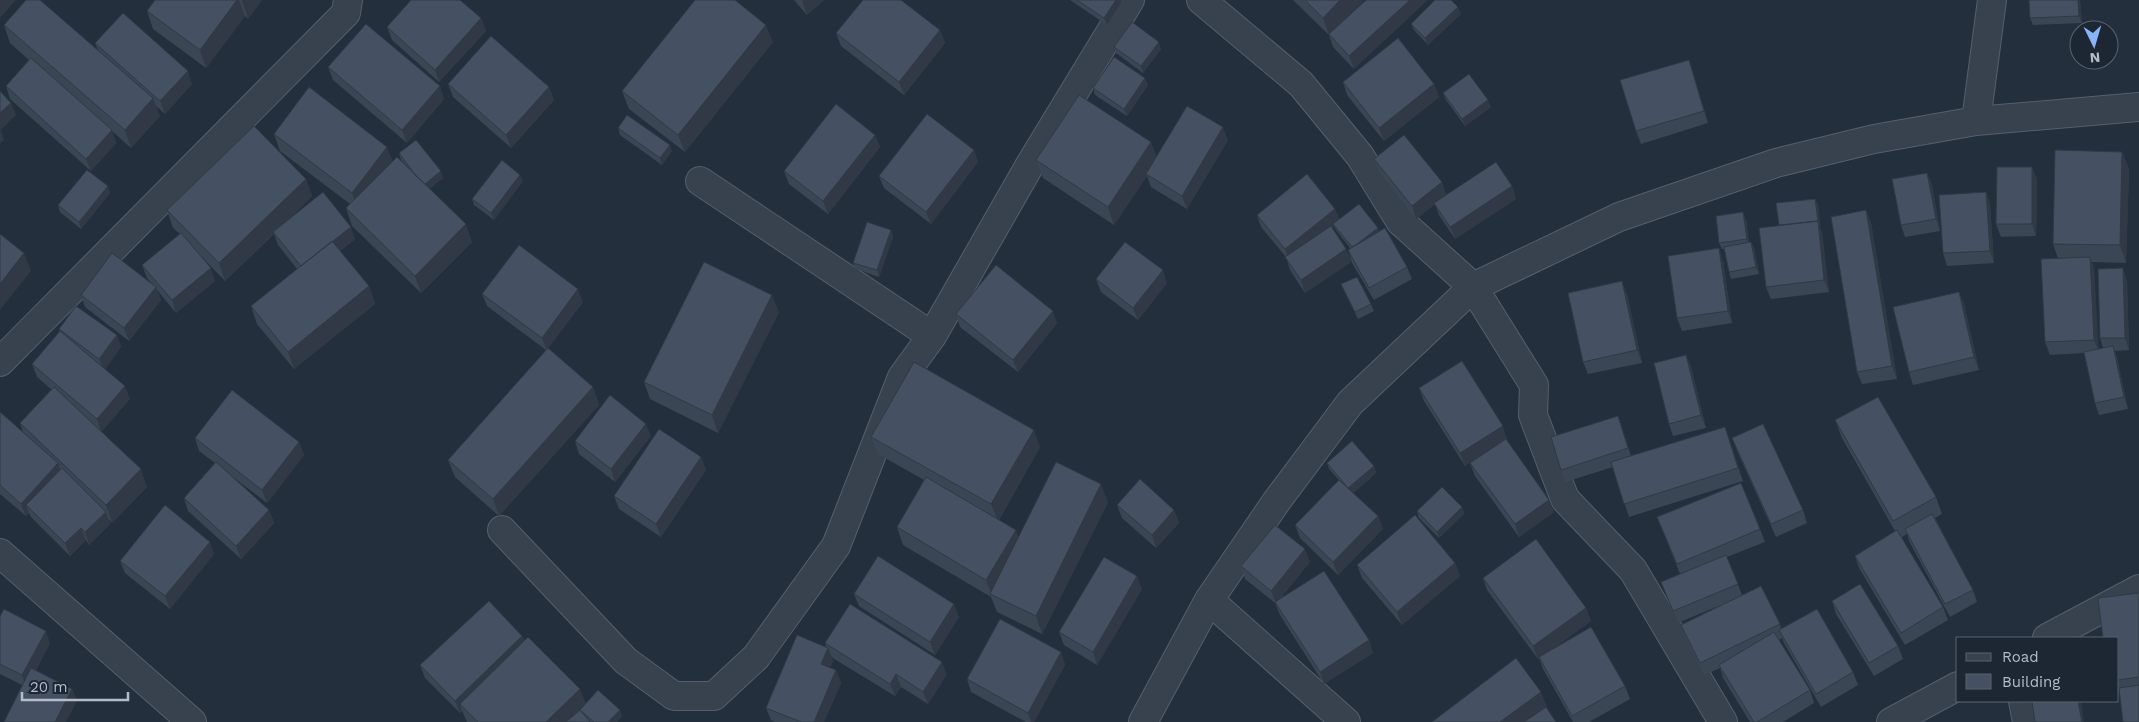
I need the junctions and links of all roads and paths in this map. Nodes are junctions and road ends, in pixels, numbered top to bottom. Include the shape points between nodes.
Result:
1 (348, 0) edge
2 (1130, 0) edge
3 (1201, 0) edge
4 (1992, 0) edge
5 (2139, 107) edge
6 (1976, 121) junction
7 (700, 181) dead end
8 (1473, 287) junction
9 (932, 336) junction
10 (0, 362) edge
11 (502, 530) dead end
12 (0, 553) edge
13 (2139, 589) edge
14 (1209, 600) junction
15 (2049, 637) edge
16 (1956, 687) edge
17 (2023, 702) edge
18 (192, 722) edge
19 (1143, 722) edge
20 (1346, 722) edge
21 (1723, 722) edge
22 (1892, 722) edge
23 (2026, 722) edge

1 - 10 street via 346,13
2 - 9 street
3 - 8 street via 1301,84 1360,156 1400,221
4 - 6 street
5 - 6 street
6 - 8 street via 1874,139 1776,163 1618,217
7 - 9 street
8 - 14 street via 1350,403 1276,502
8 - 21 street via 1534,384 1533,415 1565,499 1633,570
9 - 11 street via 902,376 836,546 756,657 714,696 674,696 626,661
12 - 18 street
13 - 15 street
14 - 19 street
14 - 20 street
16 - 22 street
17 - 23 street

